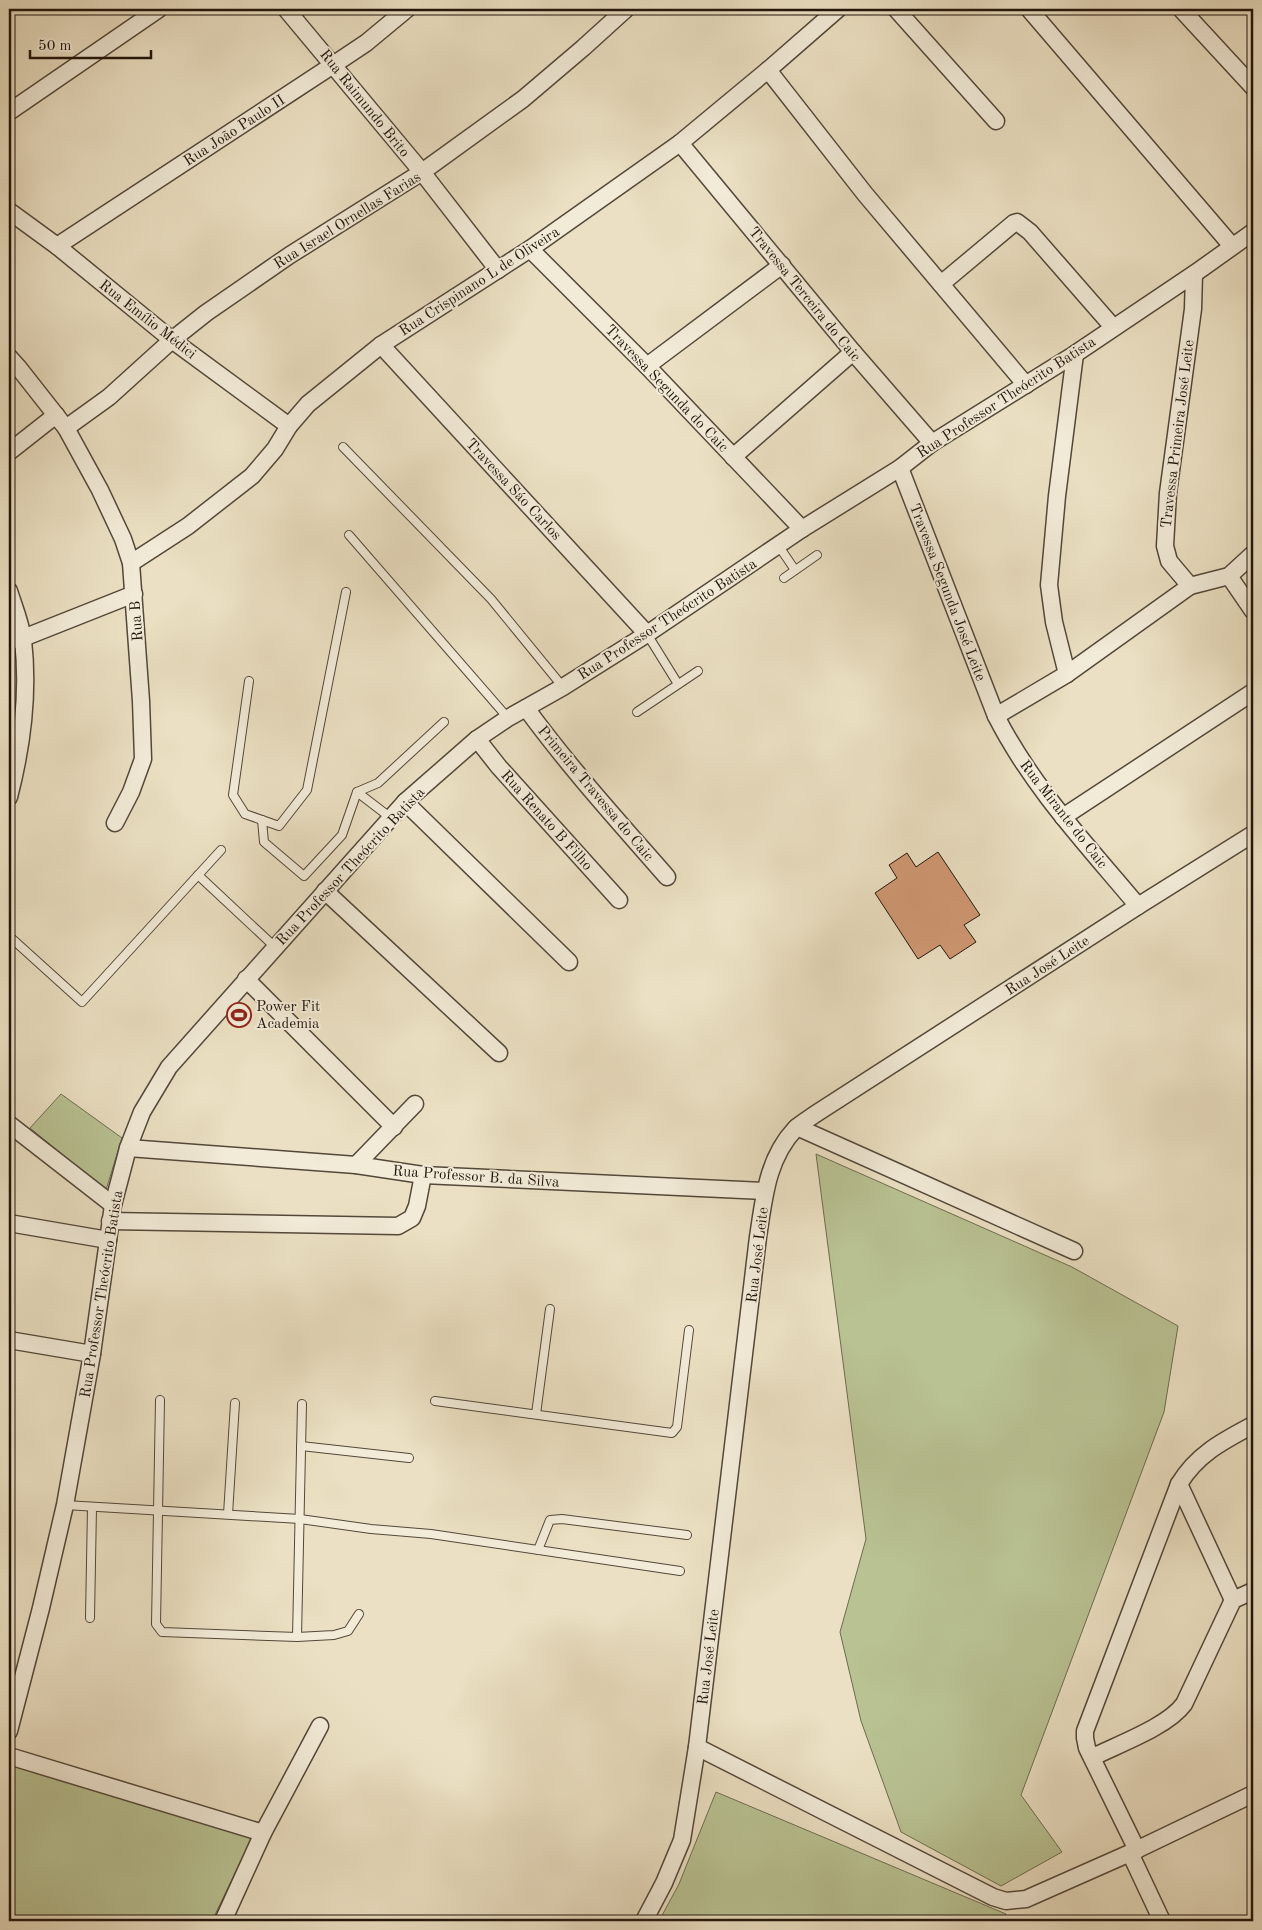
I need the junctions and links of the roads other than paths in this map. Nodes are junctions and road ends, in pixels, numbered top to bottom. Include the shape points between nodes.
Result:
1 (159, 9) edge
2 (286, 9) edge
3 (407, 9) edge
4 (626, 9) edge
5 (838, 9) edge
6 (896, 9) edge
7 (1029, 9) edge
8 (1181, 9) edge
9 (333, 65) junction
10 (768, 70) junction
11 (1253, 88) edge
12 (9, 112) edge
13 (996, 120) dead end
14 (680, 143) junction
15 (422, 172) junction
16 (9, 211) edge
17 (1253, 232) edge
18 (57, 246) junction
19 (1232, 246) junction
20 (530, 249) junction
21 (782, 265) junction
22 (498, 270) junction
23 (1194, 274) junction
24 (941, 284) junction
25 (1113, 327) junction
26 (172, 340) junction
27 (381, 345) junction
28 (853, 352) junction
29 (1074, 354) junction
30 (9, 357) edge
31 (647, 366) junction
32 (1026, 385) junction
33 (56, 415) junction
34 (289, 426) junction
35 (66, 428) junction
36 (932, 443) junction
37 (343, 447) dead end
38 (9, 452) edge
39 (733, 456) junction
40 (900, 468) junction
41 (802, 529) junction
42 (349, 535) dead end
43 (778, 545) junction
44 (1253, 554) edge
45 (817, 555) dead end
46 (131, 563) junction
47 (795, 570) junction
48 (1229, 576) junction
49 (784, 578) dead end
50 (1190, 586) junction
51 (9, 591) edge
52 (346, 592) dead end
53 (134, 594) junction
54 (1253, 611) edge
55 (647, 634) junction
56 (16, 640) edge
57 (698, 671) dead end
58 (1067, 674) junction
59 (249, 680) dead end
60 (678, 684) junction
61 (563, 687) junction
62 (1253, 692) edge
63 (526, 708) junction
64 (637, 712) dead end
65 (996, 716) junction
66 (508, 718) junction
67 (444, 722) dead end
68 (477, 739) junction
69 (357, 792) junction
70 (9, 797) edge
71 (406, 802) junction
72 (1063, 817) junction
73 (391, 818) junction
74 (262, 820) junction
75 (115, 823) dead end
76 (1253, 834) edge
77 (221, 850) dead end
78 (198, 875) junction
79 (667, 877) dead end
80 (326, 891) junction
81 (619, 900) dead end
82 (1138, 906) junction
83 (9, 936) edge
84 (275, 947) junction
85 (569, 962) dead end
86 (246, 979) junction
87 (498, 1053) dead end
88 (415, 1104) dead end
89 (9, 1124) edge
90 (394, 1126) junction
91 (797, 1127) junction
92 (128, 1148) junction
93 (356, 1165) junction
94 (423, 1175) junction
95 (765, 1191) junction
96 (111, 1213) junction
97 (9, 1223) edge
98 (108, 1240) junction
99 (1074, 1251) dead end
100 (550, 1309) dead end
101 (689, 1330) dead end
102 (9, 1340) edge
103 (92, 1354) junction
104 (160, 1400) dead end
105 (435, 1400) dead end
106 (235, 1403) dead end
107 (302, 1404) dead end
108 (536, 1414) junction
109 (1253, 1425) edge
110 (301, 1446) junction
111 (409, 1458) dead end
112 (1179, 1484) junction
113 (65, 1505) junction
114 (92, 1507) junction
115 (157, 1510) junction
116 (228, 1514) junction
117 (300, 1519) junction
118 (688, 1535) dead end
119 (538, 1550) junction
120 (680, 1571) dead end
121 (1253, 1591) edge
122 (1233, 1600) junction
123 (359, 1614) dead end
124 (90, 1618) dead end
125 (297, 1637) junction
126 (320, 1726) dead end
127 (9, 1731) edge
128 (697, 1747) junction
129 (9, 1756) edge
130 (1093, 1757) junction
131 (1253, 1794) edge
132 (263, 1832) junction
133 (1134, 1852) junction
134 (223, 1921) edge
135 (644, 1921) edge
136 (1162, 1921) edge

1 - 12 street
2 - 9 street, Rua Raimundo Brito
3 - 9 street, Rua João Paulo II
4 - 15 street, Rua Israel Ornellas Farias via 523,99
5 - 10 street, Rua Crispinano L de Oliveira
6 - 13 street
7 - 19 street
8 - 11 street
9 - 15 street, Rua Raimundo Brito
9 - 18 street, Rua João Paulo II
10 - 14 street, Rua Crispinano L de Oliveira
10 - 24 street via 865,194
14 - 20 street, Rua Crispinano L de Oliveira
14 - 21 street, Travessa Terceira do Caic
15 - 22 street, Rua Raimundo Brito
15 - 26 street, Rua Israel Ornellas Farias via 290,255
16 - 18 street, Rua Emílio Médici
17 - 19 street, Rua Professor Theócrito Batista
18 - 26 street, Rua Emílio Médici
19 - 23 street, Rua Professor Theócrito Batista
20 - 22 street, Rua Crispinano L de Oliveira
20 - 31 street, Travessa Segunda do Caic
21 - 28 street, Travessa Terceira do Caic
21 - 31 street
22 - 27 street, Rua Crispinano L de Oliveira
23 - 25 street, Rua Professor Theócrito Batista
23 - 50 street, Travessa Primeira José Leite via 1193,309 1164,546 1169,561
24 - 25 street via 1018,222
24 - 32 street
25 - 29 street, Rua Professor Theócrito Batista
26 - 34 street, Rua Emílio Médici
26 - 35 street, Rua Israel Ornellas Farias via 109,397
27 - 34 street, Rua Crispinano L de Oliveira via 322,392
27 - 55 street, Travessa Sáo Carlos
28 - 36 street, Travessa Terceira do Caic
28 - 39 street
29 - 32 street, Rua Professor Theócrito Batista
29 - 58 street via 1049,585
30 - 33 street, Rua B
31 - 39 street, Travessa Segunda do Caic
32 - 36 street, Rua Professor Theócrito Batista
33 - 35 street, Rua B
33 - 38 street
34 - 46 street, Rua Crispinano L de Oliveira via 252,476 188,526
35 - 46 street, Rua B via 100,490
36 - 40 street, Rua Professor Theócrito Batista
37 - 61 lane via 491,599
39 - 41 street, Travessa Segunda do Caic
40 - 41 street, Rua Professor Theócrito Batista
40 - 65 street, Travessa Segunda José Leite
41 - 43 street, Rua Professor Theócrito Batista
42 - 66 lane
43 - 47 lane
43 - 55 street, Rua Professor Theócrito Batista
44 - 48 street
45 - 47 lane
46 - 53 street, Rua B
47 - 49 lane
48 - 50 street
48 - 54 street
50 - 58 street
51 - 56 street
52 - 74 lane via 307,790 279,826
53 - 56 street
53 - 75 street, Rua B via 143,760
55 - 60 lane
55 - 61 street, Rua Professor Theócrito Batista
56 - 70 street via 24,682 23,716
57 - 60 lane
58 - 65 street
59 - 74 lane via 232,795 245,814
60 - 64 lane
61 - 63 street, Rua Professor Theócrito Batista
62 - 72 street
63 - 66 street, Rua Professor Theócrito Batista
63 - 79 street, Primeira Travessa do Caic
65 - 72 street, Rua Mirante do Caic via 1033,778
66 - 68 street, Rua Professor Theócrito Batista
67 - 69 lane via 378,783
68 - 71 street, Rua Professor Theócrito Batista
68 - 81 street, Rua Renato B Filho via 499,768
69 - 73 lane
69 - 74 lane via 342,835 304,876 264,842
71 - 73 street, Rua Professor Theócrito Batista
71 - 85 street
72 - 82 street, Rua Mirante do Caic
73 - 80 street, Rua Professor Theócrito Batista
76 - 82 street, Rua José Leite
77 - 78 lane
78 - 83 lane via 82,1002
78 - 84 lane
80 - 84 street, Rua Professor Theócrito Batista
80 - 87 street
82 - 91 street, Rua José Leite
84 - 86 street, Rua Professor Theócrito Batista
86 - 90 street
86 - 92 street, Rua Professor Theócrito Batista via 169,1067 142,1112
88 - 90 street
89 - 96 street
90 - 93 street
91 - 95 street, Rua José Leite via 777,1153
91 - 99 street
92 - 93 street, Rua Professor B. da Silva
92 - 96 street, Rua Professor Theócrito Batista
93 - 94 street, Rua Professor B. da Silva
94 - 95 street, Rua Professor B. da Silva
94 - 96 street via 412,1218 398,1226
95 - 128 street, Rua José Leite
96 - 98 street, Rua Professor Theócrito Batista
97 - 98 street
98 - 103 street, Rua Professor Theócrito Batista
100 - 108 lane
101 - 108 lane via 676,1431
102 - 103 street
103 - 113 street, Rua Professor Theócrito Batista
104 - 115 lane
105 - 108 lane
106 - 116 lane
107 - 110 lane
109 - 112 street via 1202,1455
110 - 111 lane
110 - 117 lane
112 - 122 street
112 - 130 street via 1085,1731 1087,1748
113 - 114 lane
113 - 127 street, Rua Professor Theócrito Batista
114 - 115 lane
114 - 124 lane
115 - 116 lane
115 - 125 lane via 156,1624 159,1631
116 - 117 lane
117 - 119 lane
117 - 125 lane
118 - 119 lane via 550,1520
119 - 120 lane
121 - 122 street
122 - 130 street via 1178,1712
123 - 125 lane via 344,1634
126 - 132 street
128 - 133 street via 1006,1901 1026,1899
128 - 135 street, Rua José Leite via 682,1840
129 - 132 street
130 - 133 street
131 - 133 street
132 - 134 street
133 - 136 street

